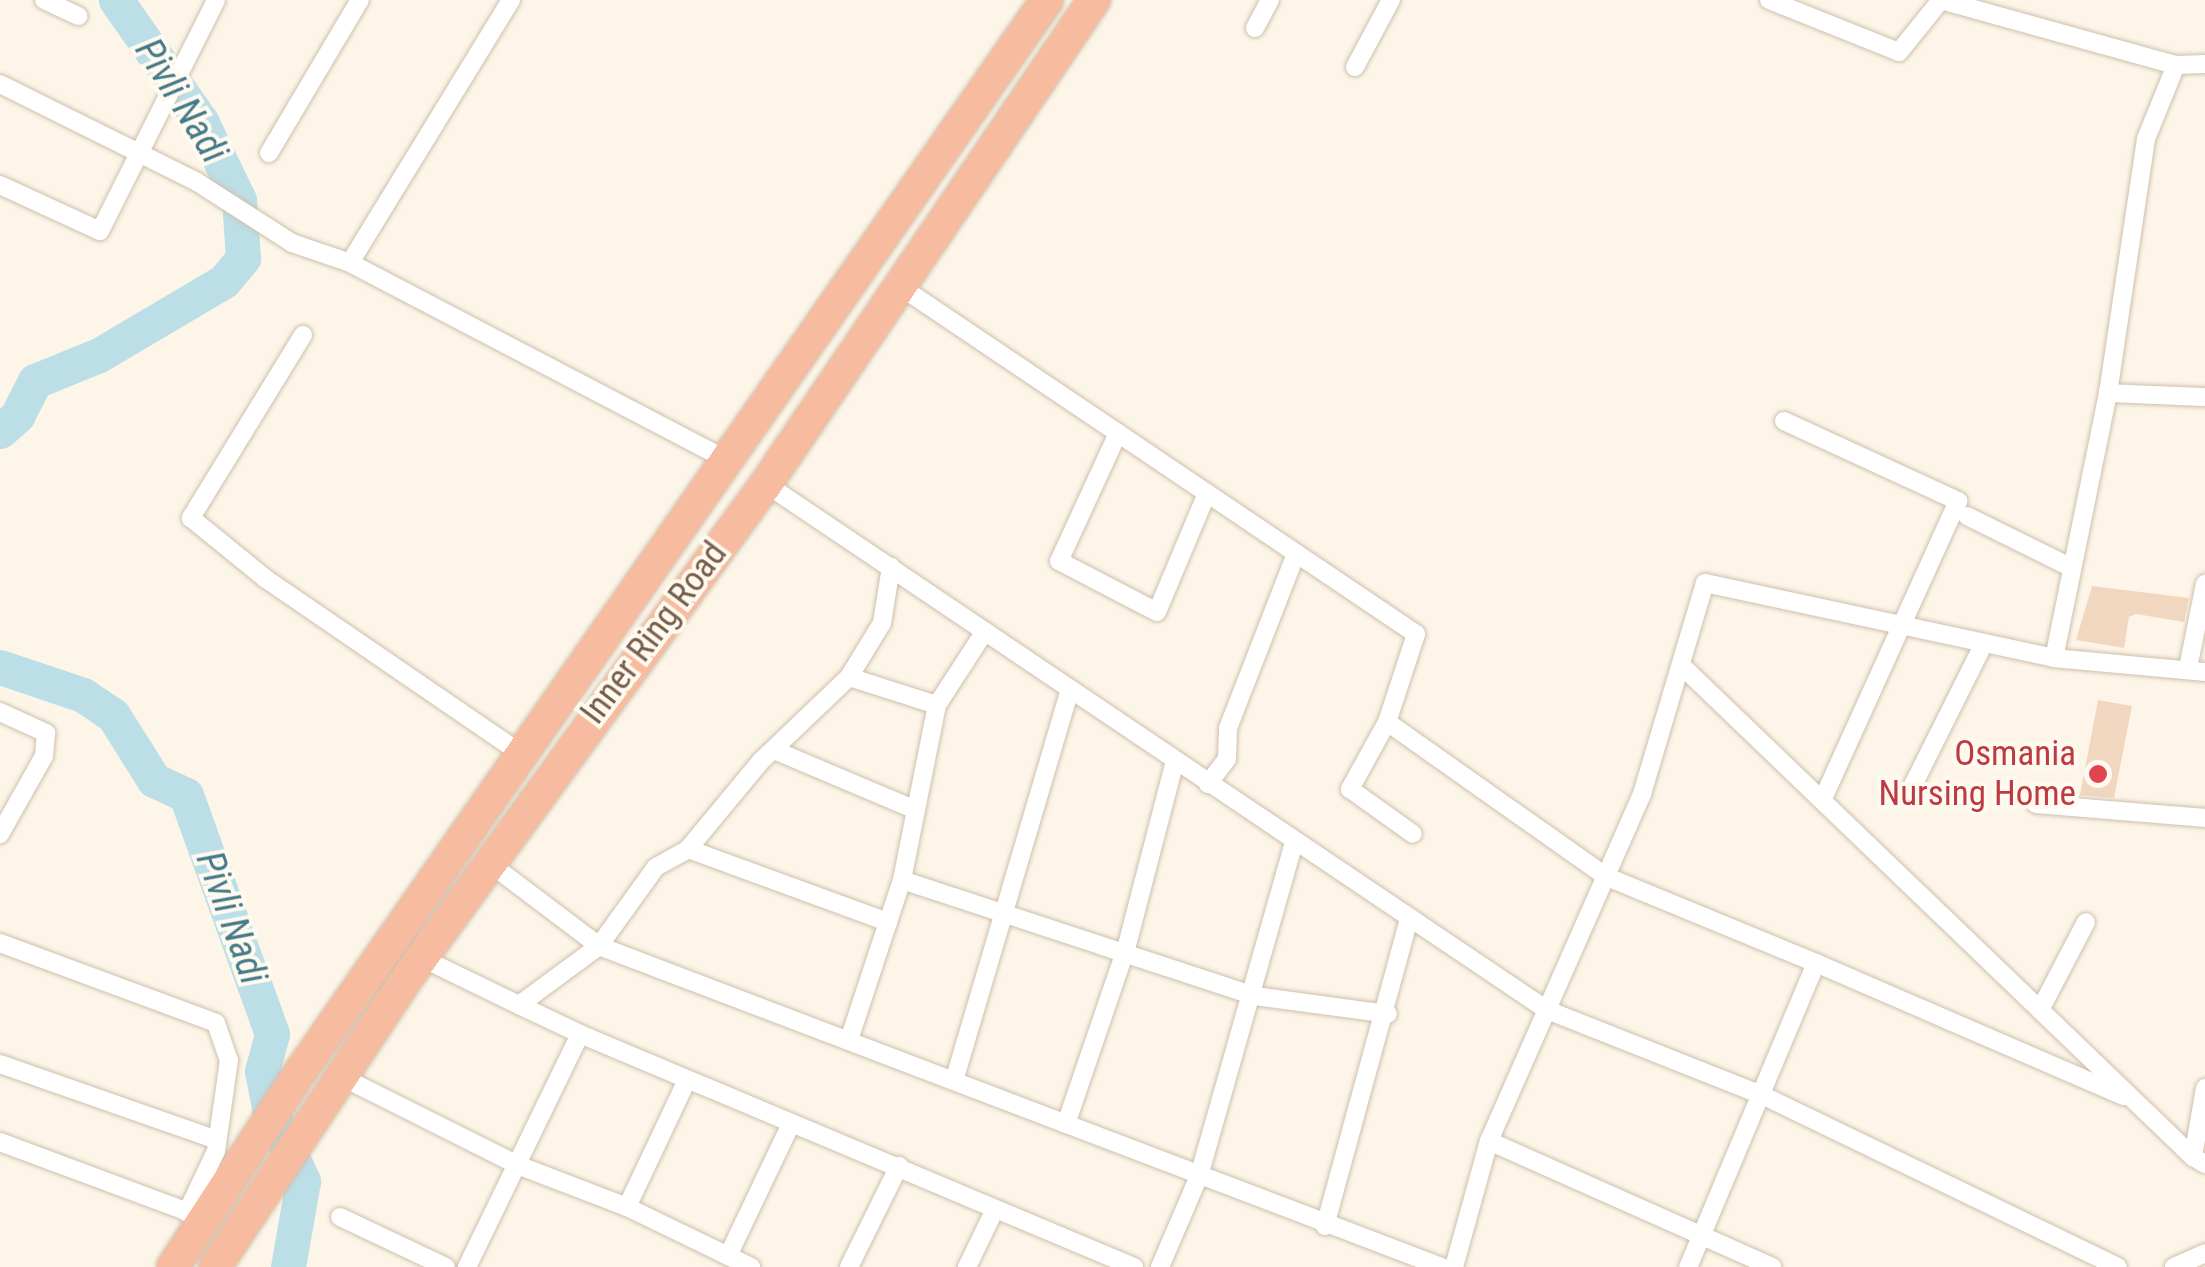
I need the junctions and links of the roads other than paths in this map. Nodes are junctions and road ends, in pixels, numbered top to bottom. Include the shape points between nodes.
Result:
1 (44, 0) edge
2 (216, 0) edge
3 (360, 0) edge
4 (510, 0) edge
5 (1047, 0) edge
6 (1094, 0) edge
7 (1270, 0) edge
8 (1391, 0) edge
9 (1769, 0) edge
10 (79, 16) dead end
11 (1255, 28) dead end
12 (2205, 64) edge
13 (2176, 65) junction
14 (1355, 68) dead end
15 (0, 84) edge
16 (137, 150) junction
17 (270, 153) dead end
18 (0, 184) edge
19 (350, 264) junction
20 (901, 287) junction
21 (303, 335) dead end
22 (2108, 393) junction
23 (2205, 397) edge
24 (1784, 422) dead end
25 (1118, 433) junction
26 (727, 460) junction
27 (766, 484) junction
28 (1207, 493) junction
29 (1967, 516) dead end
30 (1296, 554) junction
31 (891, 567) junction
32 (2072, 568) junction
33 (2205, 584) edge
34 (1897, 624) junction
35 (985, 631) junction
36 (1984, 643) junction
37 (2054, 658) junction
38 (1681, 666) junction
39 (2196, 670) edge
40 (849, 677) junction
41 (1070, 689) junction
42 (937, 705) junction
43 (0, 712) edge
44 (1387, 722) junction
45 (774, 750) junction
46 (523, 755) junction
47 (1175, 762) junction
48 (1208, 784) junction
49 (1912, 787) dead end
50 (1822, 801) junction
51 (2036, 804) dead end
52 (916, 810) junction
53 (2205, 818) edge
54 (0, 834) edge
55 (1413, 834) dead end
56 (1294, 843) junction
57 (688, 849) junction
58 (488, 862) junction
59 (1606, 876) junction
60 (902, 880) junction
61 (1008, 912) junction
62 (888, 922) junction
63 (1408, 922) junction
64 (2086, 922) dead end
65 (0, 944) edge
66 (599, 946) junction
67 (1126, 949) junction
68 (422, 958) junction
69 (1816, 962) junction
70 (1256, 996) junction
71 (520, 1005) junction
72 (1547, 1010) junction
73 (2040, 1010) junction
74 (1388, 1014) junction
75 (580, 1034) junction
76 (850, 1040) junction
77 (0, 1064) edge
78 (342, 1077) junction
79 (687, 1080) junction
80 (954, 1080) junction
81 (2205, 1088) edge
82 (1762, 1095) junction
83 (2134, 1101) junction
84 (792, 1124) junction
85 (1066, 1124) junction
86 (1489, 1141) junction
87 (0, 1142) edge
88 (232, 1146) junction
89 (2199, 1160) edge
90 (520, 1166) junction
91 (900, 1166) junction
92 (1199, 1176) junction
93 (627, 1207) junction
94 (995, 1209) junction
95 (195, 1215) junction
96 (340, 1217) dead end
97 (1324, 1226) junction
98 (1703, 1232) junction
99 (2205, 1252) edge
100 (728, 1256) junction
101 (183, 1263) edge
102 (215, 1267) edge
103 (446, 1267) edge
104 (468, 1267) edge
105 (751, 1267) edge
106 (849, 1267) edge
107 (967, 1267) edge
108 (1134, 1267) edge
109 (1160, 1267) edge
110 (1442, 1267) edge
111 (1454, 1267) edge
112 (1688, 1267) edge
113 (1772, 1267) edge
114 (2118, 1267) edge
115 (2174, 1267) edge

1 - 10 street
2 - 16 street
3 - 17 street
4 - 19 street
5 - 26 highway, Inner Ring Road
6 - 20 highway, Inner Ring Road
7 - 11 street
8 - 14 street
9 - 13 street via 1899,52 1941,0
12 - 13 street
13 - 22 street via 2146,139
15 - 16 street
16 - 18 street via 100,231
16 - 19 street via 256,222
19 - 26 street
20 - 25 street
20 - 27 highway, Inner Ring Road
21 - 46 street via 190,518 266,579
22 - 23 street
22 - 32 street
24 - 34 street via 1958,501
25 - 28 street
25 - 28 street via 1059,561 1157,612
26 - 46 highway, Inner Ring Road
27 - 31 street
27 - 58 highway, Inner Ring Road
28 - 30 street
29 - 32 street
30 - 44 street via 1416,634
30 - 48 street via 1228,728 1226,759
31 - 35 street
31 - 40 street via 882,622
32 - 37 street
33 - 39 street
34 - 36 street
34 - 38 street via 1704,583
34 - 50 street
35 - 41 street
35 - 42 street
36 - 37 street
36 - 49 street
37 - 39 street
38 - 50 street
38 - 59 street via 1642,794
40 - 42 street
40 - 45 street
41 - 47 street
41 - 61 street
42 - 52 street
43 - 54 street via 46,733 44,756
44 - 55 street via 1350,790
44 - 59 street
45 - 52 street
45 - 57 street
46 - 88 highway, Inner Ring Road via 301,1071
47 - 48 street
47 - 67 street
48 - 56 street
50 - 73 street
51 - 53 street
52 - 60 street
56 - 63 street
56 - 70 street
57 - 62 street
57 - 66 street via 656,867
58 - 66 street
58 - 68 highway, Inner Ring Road
59 - 69 street
59 - 72 street
60 - 61 street
60 - 62 street
61 - 67 street
61 - 80 street
62 - 76 street
63 - 72 street
63 - 74 street
64 - 73 street
65 - 88 street via 216,1023 228,1060
66 - 71 street
66 - 76 street
67 - 70 street
67 - 85 street
68 - 71 street
68 - 78 highway, Inner Ring Road
69 - 82 street
69 - 83 street
70 - 74 street
70 - 92 street
71 - 75 street
72 - 82 street
72 - 86 street
73 - 83 street
74 - 97 street
75 - 79 street
75 - 90 street
76 - 80 street
77 - 88 street
78 - 90 street
78 - 102 highway, Inner Ring Road
79 - 84 street
79 - 93 street
80 - 85 street
81 - 89 street
82 - 98 street
82 - 114 street
83 - 89 street
84 - 91 street
84 - 100 street
85 - 92 street
86 - 98 street
86 - 111 street
87 - 95 street
88 - 95 highway, Inner Ring Road
90 - 93 street
90 - 104 street
91 - 94 street
91 - 106 street
92 - 97 street
92 - 109 street
93 - 100 street
94 - 107 street
94 - 108 street
95 - 101 highway, Inner Ring Road
96 - 103 street
97 - 110 street
98 - 112 street
98 - 113 street
99 - 115 street
100 - 105 street

